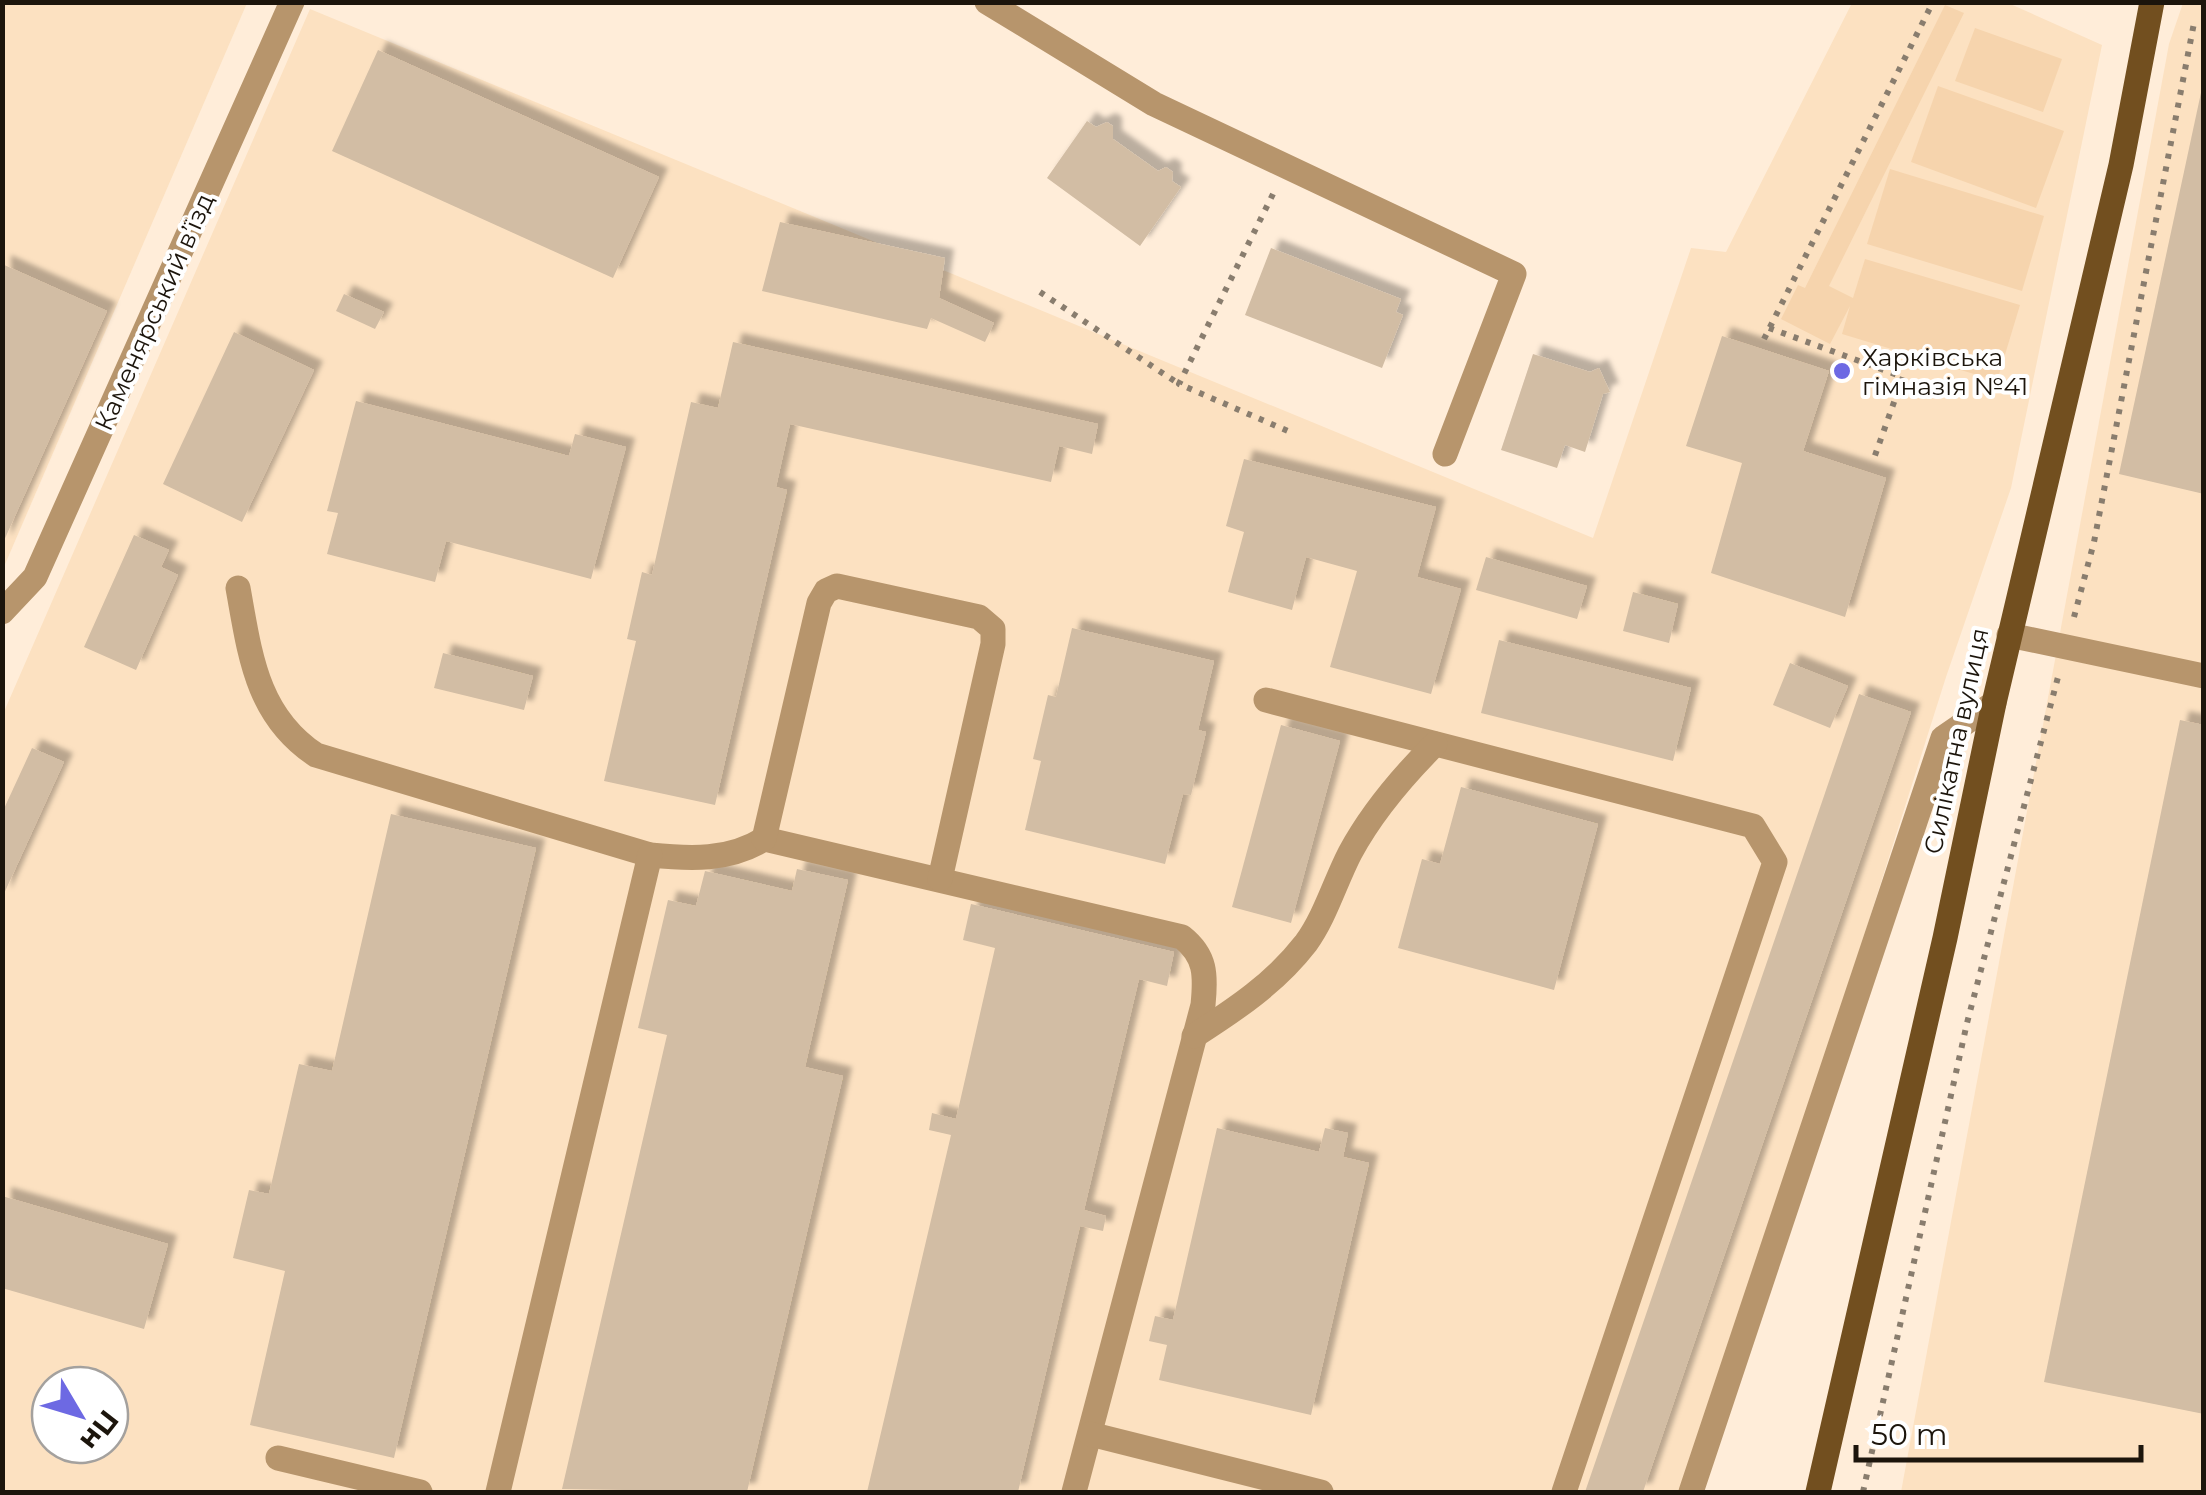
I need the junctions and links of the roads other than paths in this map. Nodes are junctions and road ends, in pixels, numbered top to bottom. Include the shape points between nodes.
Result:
1 (292, 2) edge
2 (986, 2) edge
3 (2152, 2) edge
4 (1446, 454) dead end
5 (238, 588) dead end
6 (2, 612) edge
7 (2010, 636) junction
8 (2204, 676) edge
9 (1266, 700) dead end
10 (1994, 703) junction
11 (1435, 744) junction
12 (764, 839) junction
13 (650, 855) junction
14 (940, 879) junction
15 (1194, 1036) junction
16 (1090, 1434) junction
17 (278, 1458) dead end
18 (420, 1492) edge
19 (498, 1492) edge
20 (1074, 1492) edge
21 (1321, 1492) edge
22 (1564, 1492) edge
23 (1691, 1492) edge
24 (1818, 1492) edge

1 - 6 street, Каменярський в’їзд via 35,576
2 - 4 street via 1154,104 1514,274
3 - 7 main road, Силікатна вулиця
5 - 13 street via 251,660 270,709 289,737 316,755
7 - 8 street
7 - 10 main road, Силікатна вулиця
9 - 11 street
10 - 23 street via 1943,738
10 - 24 main road, Силікатна вулиця
11 - 15 street via 1376,812 1309,938 1282,972
11 - 22 street via 1753,826 1774,862
12 - 13 street via 697,860
12 - 14 street
12 - 14 street via 826,590 837,586 979,618 994,629 992,644
13 - 19 street
14 - 15 street via 1182,937 1200,952 1205,978
15 - 16 street
16 - 20 street
16 - 21 street
17 - 18 street

